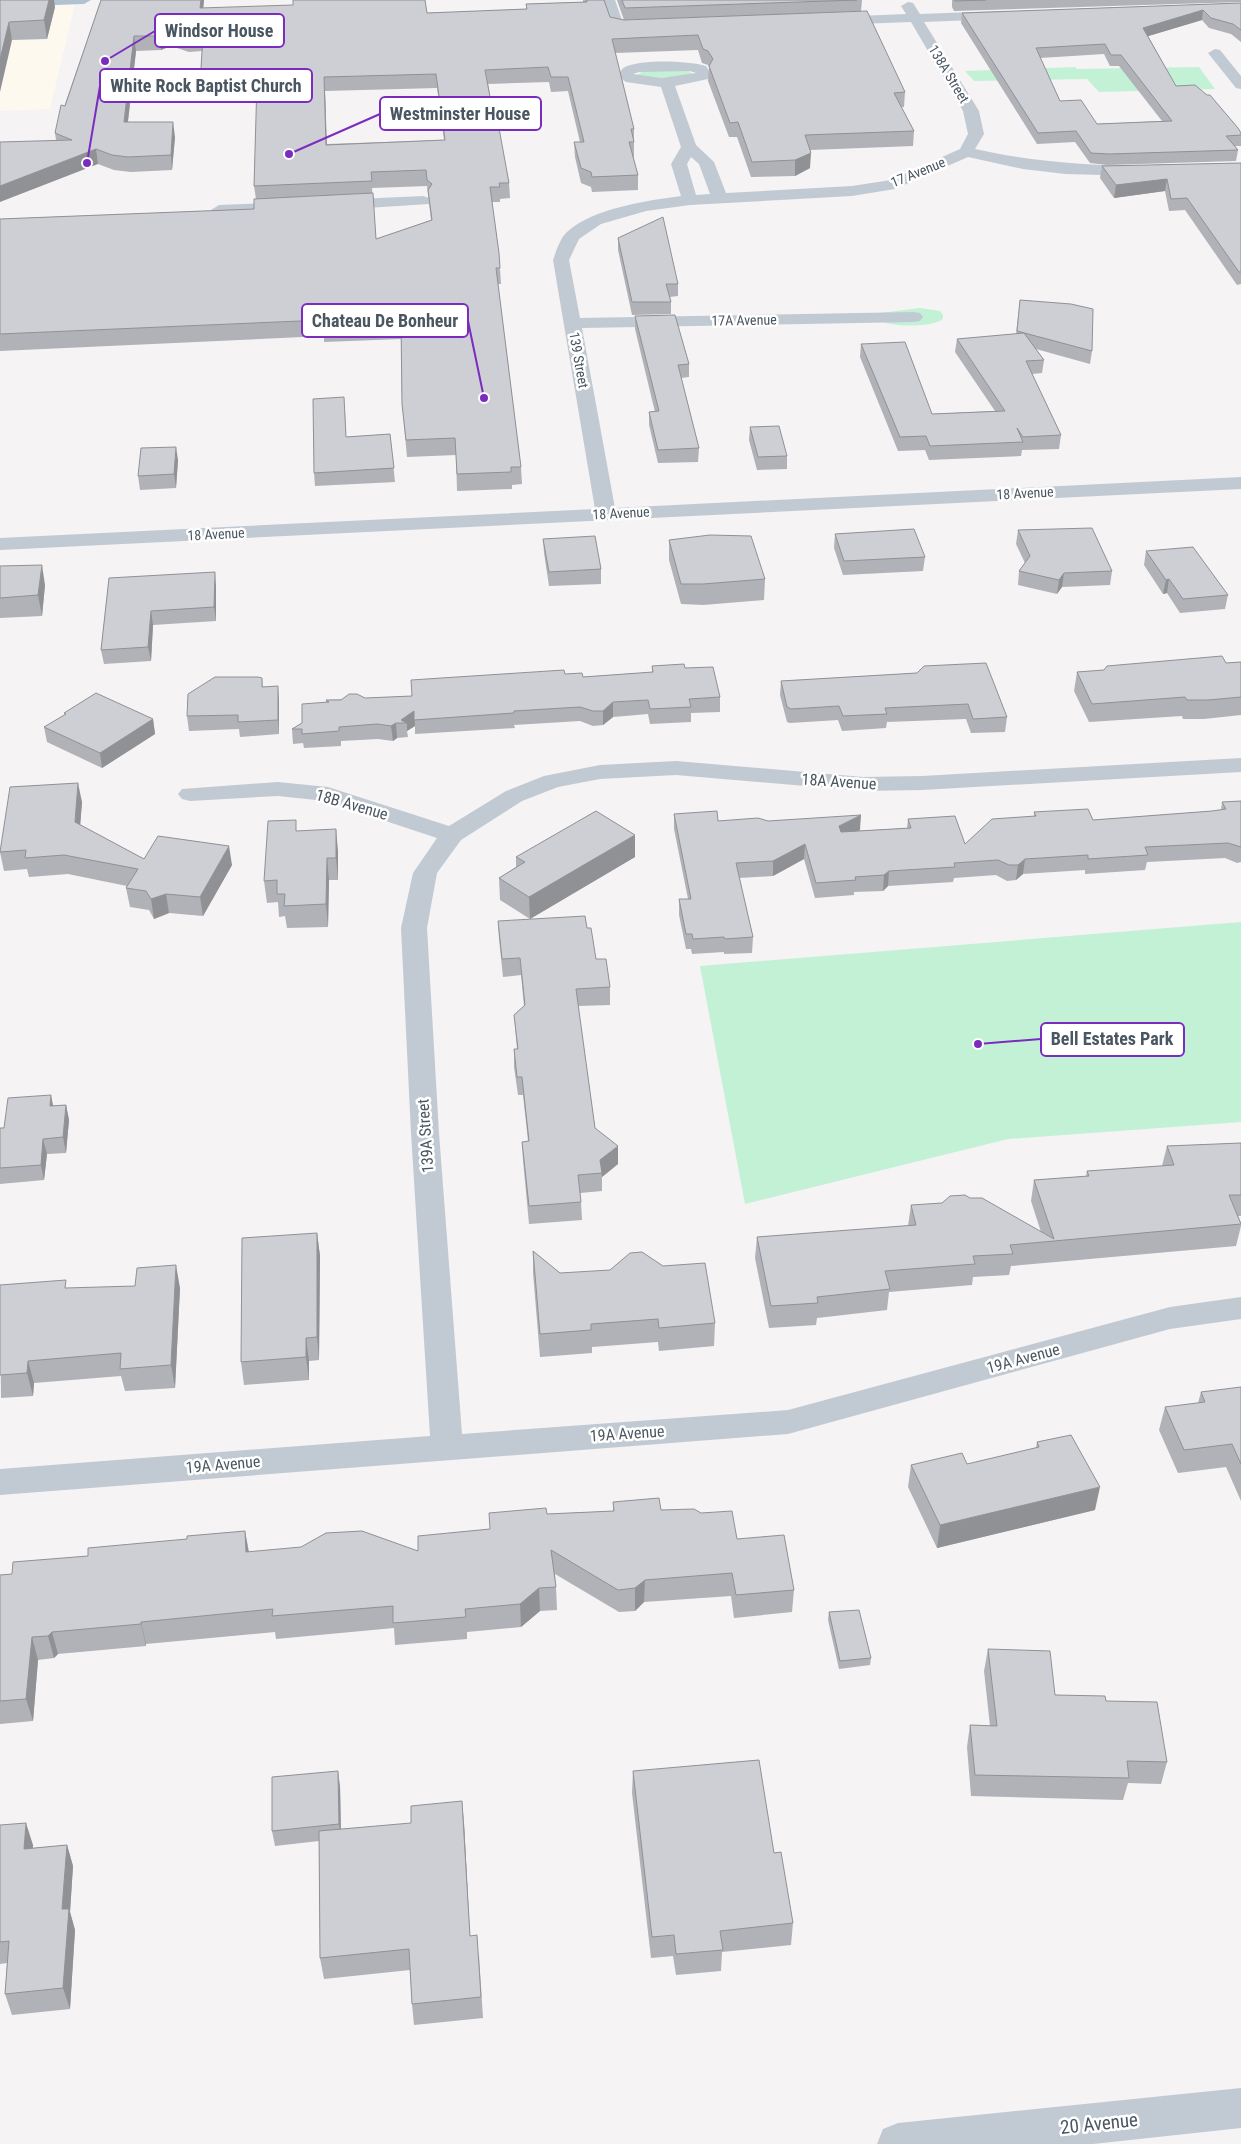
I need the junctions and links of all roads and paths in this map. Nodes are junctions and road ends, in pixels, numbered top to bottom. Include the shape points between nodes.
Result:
1 (76, 0) edge
2 (84, 0) edge
3 (608, 0) edge
4 (905, 0) edge
5 (0, 3) edge
6 (1009, 15) edge
7 (916, 18) junction
8 (819, 22) edge
9 (663, 27) edge
10 (1215, 53) dead end
11 (666, 81) dead end
12 (1241, 84) edge
13 (689, 147) junction
14 (966, 152) junction
15 (1159, 171) edge
16 (720, 198) junction
17 (690, 200) junction
18 (423, 201) dead end
19 (219, 210) edge
20 (596, 221) joint
21 (914, 317) dead end
22 (573, 323) junction
23 (1241, 483) edge
24 (606, 514) junction
25 (0, 544) edge
26 (1241, 765) edge
27 (190, 794) dead end
28 (452, 835) junction
29 (1241, 1308) edge
30 (447, 1446) junction
31 (0, 1482) edge
32 (1241, 2108) edge
33 (898, 2144) edge

1 - 2 main road
1 - 5 main road
3 - 9 street via 616,27
4 - 7 street, 138A Street
6 - 7 street
7 - 8 street
7 - 14 street, 138A Street via 971,111 976,134
10 - 12 street
11 - 13 street
13 - 16 street via 706,162
13 - 17 street via 679,164
14 - 15 street, 17 Avenue via 1065,170
14 - 16 street, 17 Avenue via 895,184 852,191
16 - 17 street, 17 Avenue
17 - 20 street, 17 Avenue via 644,206
18 - 19 street
20 - 22 street, 139 Street via 572,236 561,260
21 - 22 street, 17A Avenue
22 - 24 street, 139 Street
23 - 24 street, 18 Avenue
24 - 25 street, 18 Avenue
26 - 28 street, 18A Avenue via 863,784 676,768 600,772 552,781 514,796
27 - 28 street, 18B Avenue via 278,789 328,794
28 - 30 street, 139A Street via 425,873 414,928
29 - 30 street, 19A Avenue via 1170,1318 788,1422
30 - 31 street, 19A Avenue
32 - 33 street, 20 Avenue

